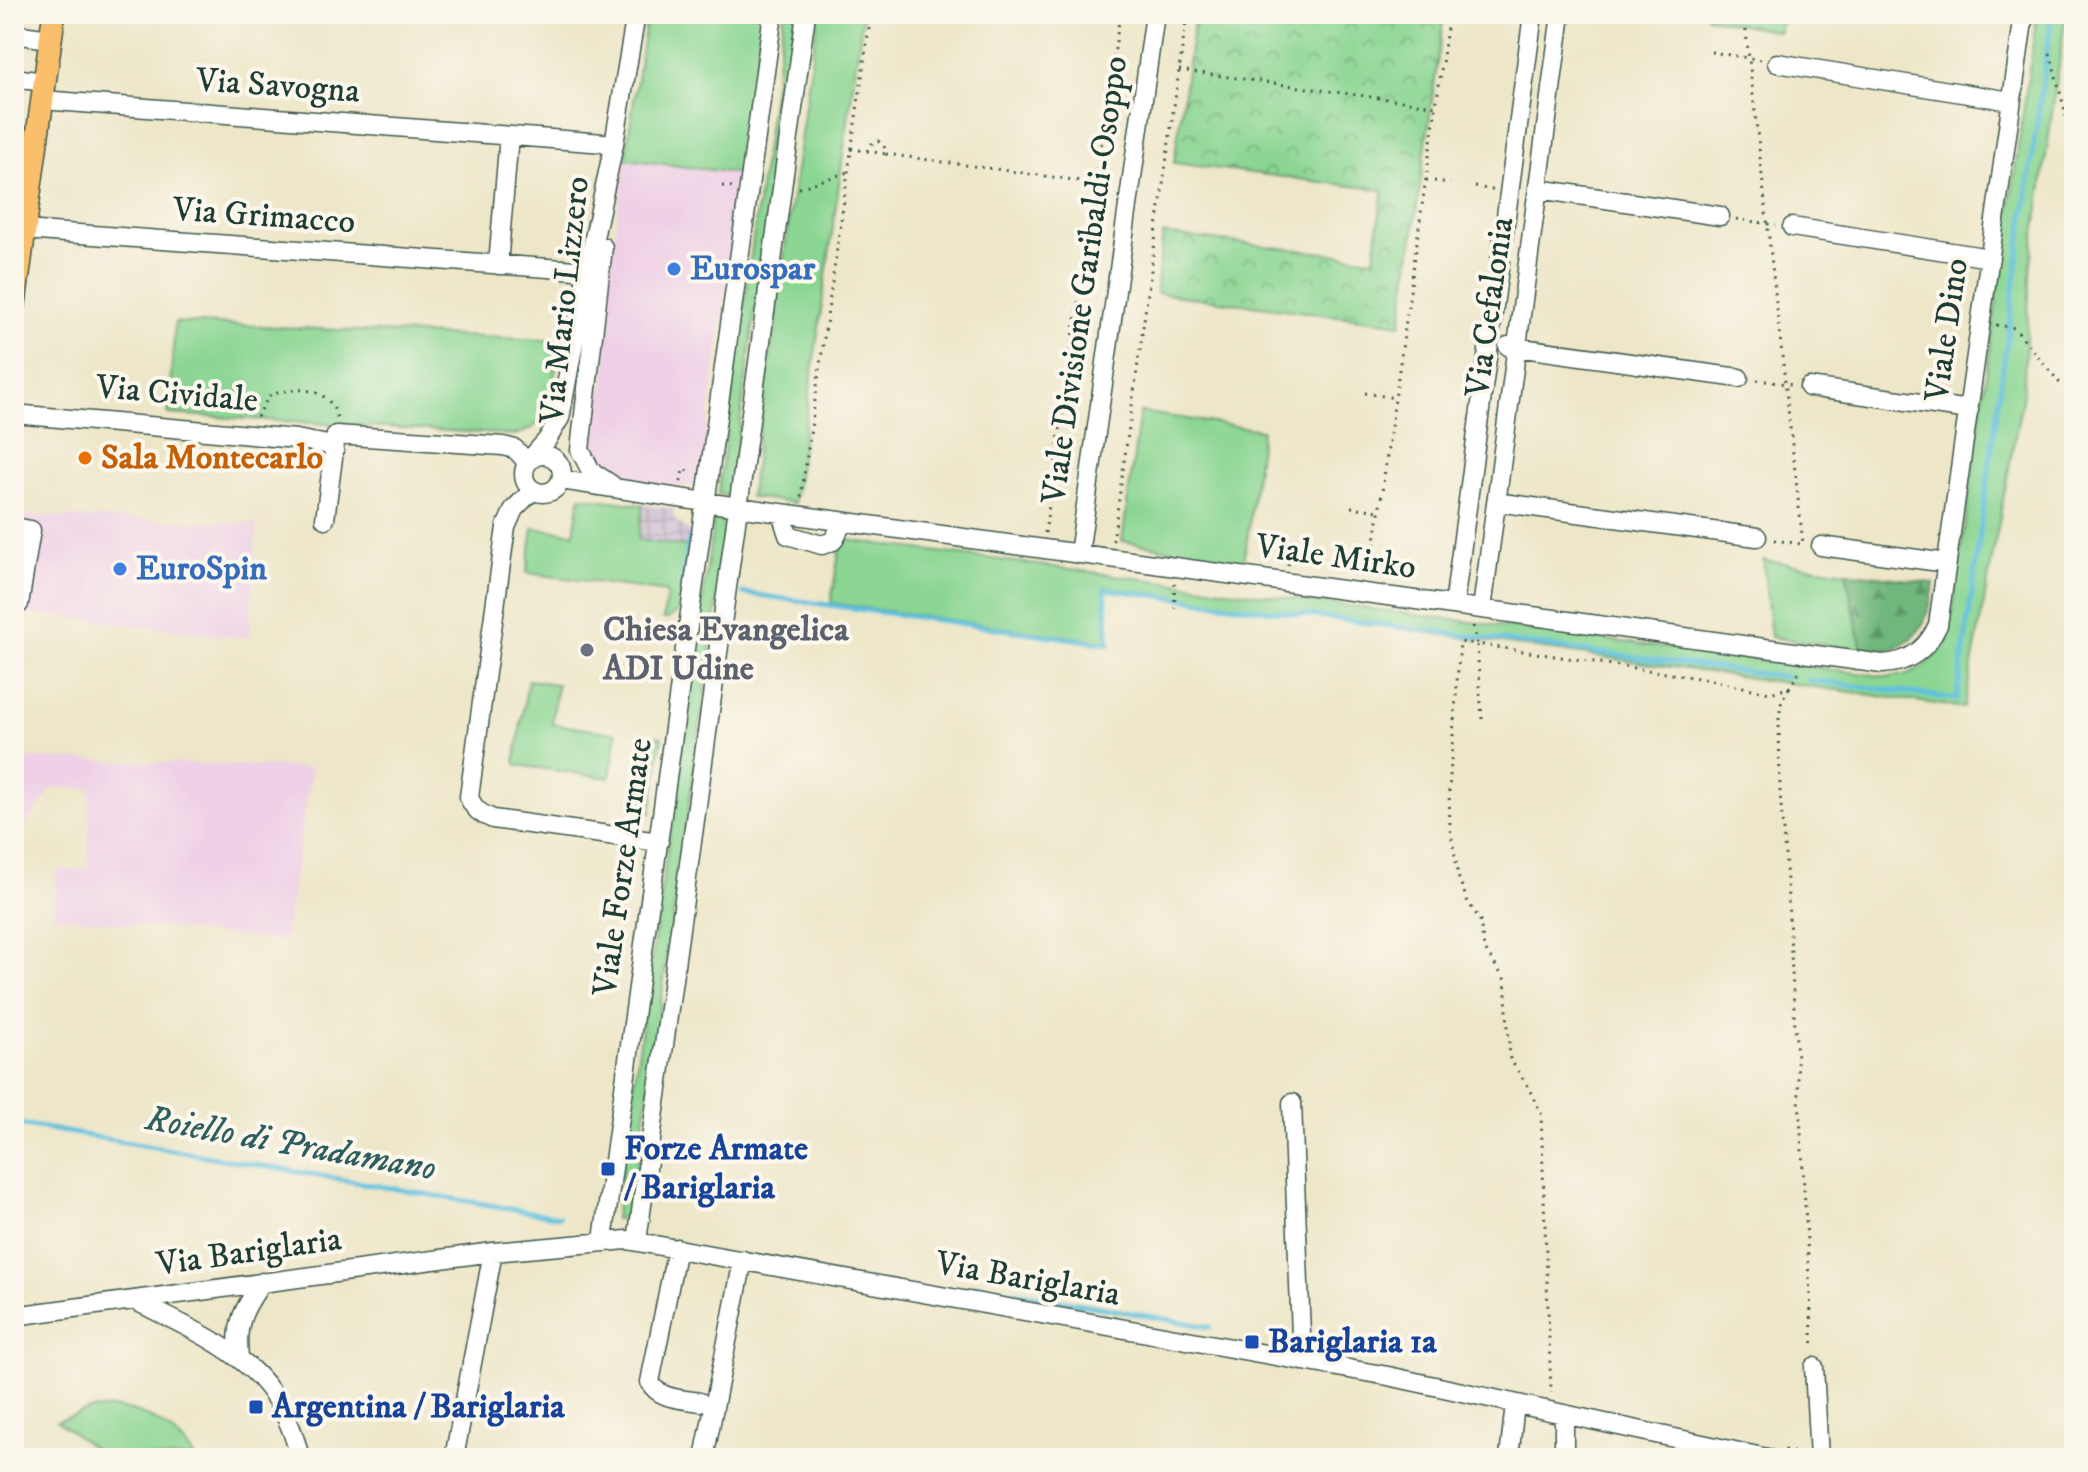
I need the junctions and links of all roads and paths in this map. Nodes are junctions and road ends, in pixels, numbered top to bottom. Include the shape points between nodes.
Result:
1 (54, 14) edge
2 (636, 14) edge
3 (773, 14) edge
4 (806, 14) edge
5 (871, 14) edge
6 (1120, 14) edge
7 (1155, 14) edge
8 (1187, 14) edge
9 (1449, 14) edge
10 (1533, 14) edge
11 (1561, 14) edge
12 (1744, 14) edge
13 (2024, 14) edge
14 (14, 34) edge
15 (50, 39) junction
16 (1711, 52) dead end
17 (2050, 53) dead end
18 (1749, 58) junction
19 (1777, 63) joint
20 (1179, 70) junction
21 (14, 78) edge
22 (43, 91) junction
23 (2011, 101) junction
24 (1436, 106) junction
25 (509, 136) junction
26 (609, 144) junction
27 (2074, 146) edge
28 (851, 149) junction
29 (867, 151) junction
30 (886, 154) junction
31 (24, 159) edge
32 (848, 172) junction
33 (1426, 180) junction
34 (1096, 183) junction
35 (1450, 183) dead end
36 (1538, 189) junction
37 (793, 191) dead end
38 (1720, 216) joint
39 (1767, 224) junction
40 (1792, 227) joint
41 (24, 230) junction
42 (1990, 258) junction
43 (498, 265) junction
44 (576, 270) dead end
45 (14, 307) edge
46 (2002, 326) dead end
47 (1489, 344) junction
48 (1517, 347) junction
49 (1739, 378) joint
50 (2074, 383) edge
51 (1785, 384) junction
52 (1809, 387) joint
53 (1365, 393) dead end
54 (1395, 398) junction
55 (1969, 410) junction
56 (14, 414) edge
57 (250, 435) junction
58 (335, 440) junction
59 (529, 460) junction
60 (691, 472) dead end
61 (682, 475) dead end
62 (561, 480) junction
63 (533, 490) junction
64 (623, 490) junction
65 (706, 502) junction
66 (1496, 502) junction
67 (800, 504) dead end
68 (738, 507) junction
69 (1351, 507) dead end
70 (1379, 511) junction
71 (781, 513) junction
72 (325, 519) dead end
73 (843, 522) junction
74 (14, 527) edge
75 (1045, 536) dead end
76 (1757, 537) joint
77 (1291, 541) dead end
78 (1812, 545) junction
79 (1112, 548) dead end
80 (1079, 554) junction
81 (1947, 563) junction
82 (1286, 582) junction
83 (1175, 591) dead end
84 (1368, 594) junction
85 (14, 604) edge
86 (1454, 605) junction
87 (1175, 606) dead end
88 (1482, 609) junction
89 (1475, 637) dead end
90 (1477, 644) junction
91 (1922, 650) joint
92 (1803, 653) junction
93 (1789, 688) junction
94 (1482, 719) dead end
95 (659, 842) junction
96 (1292, 1103) dead end
97 (603, 1240) junction
98 (637, 1241) junction
99 (677, 1248) junction
100 (493, 1252) junction
101 (743, 1260) junction
102 (262, 1282) junction
103 (214, 1288) junction
104 (134, 1300) junction
105 (14, 1316) edge
106 (240, 1319) junction
107 (199, 1333) junction
108 (239, 1356) junction
109 (1302, 1361) junction
110 (1814, 1367) joint
111 (700, 1402) dead end
112 (1515, 1404) junction
113 (1558, 1413) junction
114 (300, 1458) edge
115 (454, 1458) edge
116 (704, 1458) edge
117 (1509, 1458) edge
118 (1564, 1458) edge
119 (1767, 1458) edge
120 (1819, 1458) edge

1 - 15 main road
2 - 26 street, Via Mario Lizzero
3 - 65 street, Viale Forze Armate
4 - 68 street, Viale Forze Armate
5 - 28 path
6 - 34 path
7 - 80 street, Viale Divisione Garibaldi-Osoppo
8 - 20 path
9 - 24 path
10 - 47 street, Via Cefalonia
11 - 36 street, Via Cefalonia
12 - 18 path
13 - 23 street, Viale Dino
14 - 15 street
15 - 22 main road
16 - 18 path
17 - 27 path
18 - 19 path
18 - 39 path
19 - 23 street
20 - 24 path
20 - 79 path
21 - 22 street
22 - 25 street, Via Savogna
22 - 31 main road
23 - 42 street, Viale Dino
24 - 33 path
25 - 26 street, Via Savogna
25 - 43 street
26 - 59 street, Via Mario Lizzero via 560,418
26 - 64 street, Via Mario Lizzero via 580,450 597,476
28 - 29 path
28 - 32 path
29 - 30 path
29 - 30 path via 878,141
30 - 34 path
31 - 41 main road
32 - 37 path
32 - 67 path
33 - 35 path
33 - 54 path
34 - 75 path
36 - 38 street
36 - 48 street, Via Cefalonia
38 - 39 path
39 - 40 path
39 - 51 path
40 - 42 street
41 - 43 street, Via Grimacco
41 - 45 main road
42 - 55 street, Viale Dino
43 - 44 street, Via Grimacco
46 - 50 path via 2013,327 2059,382
47 - 48 street
47 - 86 street, Via Cefalonia
48 - 49 street
48 - 66 street, Via Cefalonia
49 - 51 path
51 - 52 path
51 - 78 path
52 - 55 street
53 - 54 path
54 - 70 path
55 - 81 street, Viale Dino
56 - 57 street, Via Cividale
57 - 58 street, Via Cividale
57 - 58 path via 269,396 287,390 315,392 331,401 337,417
58 - 59 street, Via Mario Lizzero via 503,446
58 - 72 street
59 - 62 street, Via Mario Lizzero via 540,454 553,457 561,467
59 - 63 street, Via Mario Lizzero via 525,481
60 - 61 path via 683,469
62 - 63 street, Via Mario Lizzero via 549,492
62 - 64 street, Via Mario Lizzero
63 - 95 street via 514,509 506,527 469,797 481,814 493,819
64 - 65 street, Via Mario Lizzero
65 - 68 street
65 - 95 street, Viale Forze Armate
66 - 76 street
66 - 88 street, Via Cefalonia
68 - 71 street, Viale Mirko
68 - 98 street, Viale Forze Armate
69 - 70 path
70 - 84 path
71 - 73 street, Viale Mirko
71 - 73 street via 788,535 822,545 833,541
73 - 80 street, Viale Mirko
74 - 85 street via 31,530 19,604
76 - 78 path
77 - 82 path
78 - 81 street
80 - 82 street, Viale Mirko
81 - 91 street, Viale Dino via 1938,625
82 - 84 street, Viale Mirko
83 - 87 path
84 - 86 street, Viale Mirko
86 - 88 street, Viale Mirko
88 - 92 street, Viale Mirko
89 - 90 path
90 - 93 path via 1770,693
90 - 94 path
90 - 113 path via 1460,642 1450,828 1459,879 1480,920 1484,948 1505,980 1510,1059 1541,1113
91 - 92 street, Viale Mirko via 1903,661 1882,664
92 - 93 path
93 - 110 path via 1779,718 1780,792
95 - 97 street, Viale Forze Armate
96 - 109 street
97 - 98 street, Via Bariglaria
97 - 100 street, Via Bariglaria
98 - 99 street, Via Bariglaria
99 - 101 street, Via Bariglaria
99 - 111 street via 650,1382 663,1395
100 - 102 street, Via Bariglaria
100 - 115 street
101 - 109 street, Via Bariglaria
101 - 116 street
102 - 103 street, Via Bariglaria
102 - 106 street
103 - 104 street, Via Bariglaria
103 - 106 street
103 - 107 street via 201,1294 188,1312
104 - 105 street, Via Bariglaria
104 - 107 street
106 - 108 street
107 - 108 street
108 - 114 street via 285,1413
109 - 112 street, Via Bariglaria
110 - 120 street
112 - 113 street, Via Bariglaria
112 - 117 street
113 - 118 street
113 - 119 street, Via Bariglaria

